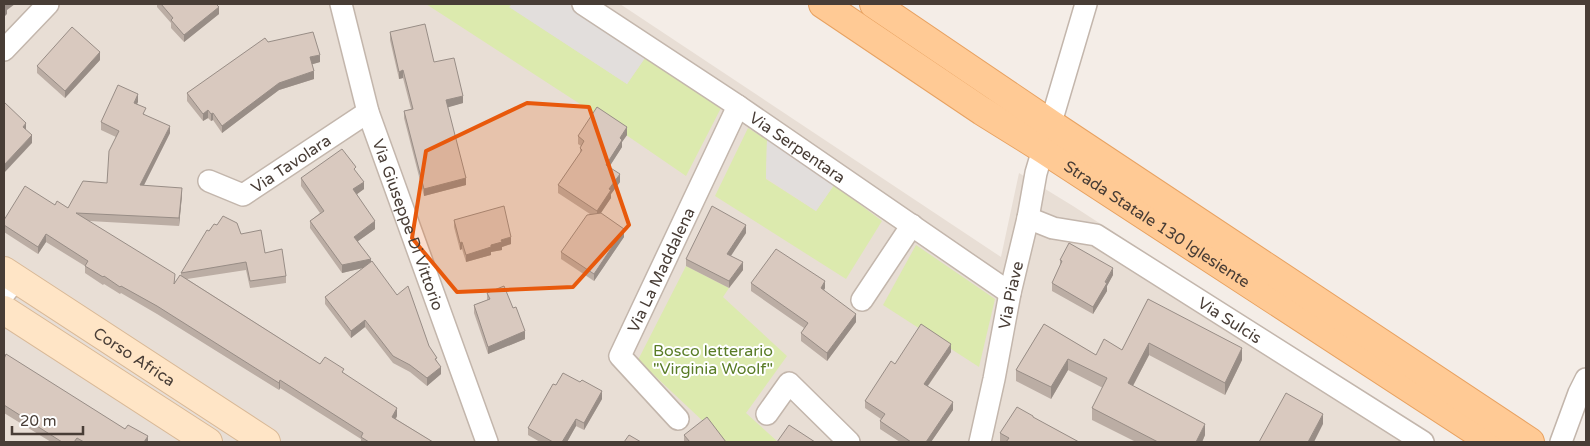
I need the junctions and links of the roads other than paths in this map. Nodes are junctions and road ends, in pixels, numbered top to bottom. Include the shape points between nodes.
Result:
1 (48, 4) edge
2 (341, 4) edge
3 (583, 4) edge
4 (823, 4) edge
5 (874, 4) edge
6 (1086, 4) edge
7 (4, 50) edge
8 (738, 106) junction
9 (368, 112) junction
10 (1047, 136) junction
11 (209, 181) dead end
12 (1028, 218) junction
13 (912, 225) junction
14 (8, 282) edge
15 (1010, 293) junction
16 (862, 300) dead end
17 (4, 310) edge
18 (1586, 379) edge
19 (767, 414) dead end
20 (678, 419) dead end
21 (208, 442) edge
22 (266, 442) edge
23 (487, 442) edge
24 (849, 442) edge
25 (980, 442) edge
26 (1423, 442) edge
27 (1492, 442) edge
28 (1530, 442) edge
29 (1562, 442) edge

1 - 7 street
2 - 9 street, Via Giuseppe Di Vittorio
3 - 8 street, Via Serpentara
4 - 10 main road, Strada Statale 130 Iglesiente via 982,111
5 - 10 main road, Strada Statale 130 Iglesiente
6 - 10 street, Via Piave
8 - 13 street, Via Serpentara
8 - 20 street, Via La Maddalena via 620,356
9 - 11 street, Via Tavolara via 243,195
9 - 23 street, Via Giuseppe Di Vittorio
10 - 12 street, Via Piave
10 - 27 main road, Strada Statale 130 Iglesiente
10 - 28 main road, Strada Statale 130 Iglesiente
12 - 15 street, Via Piave
12 - 26 street, Via Sulcis via 1053,228 1096,235
13 - 15 street, Via Serpentara
13 - 16 street
14 - 22 street, Corso Africa
15 - 25 street, Via Piave
17 - 21 street, Corso Africa
18 - 29 street
19 - 24 street via 789,383

